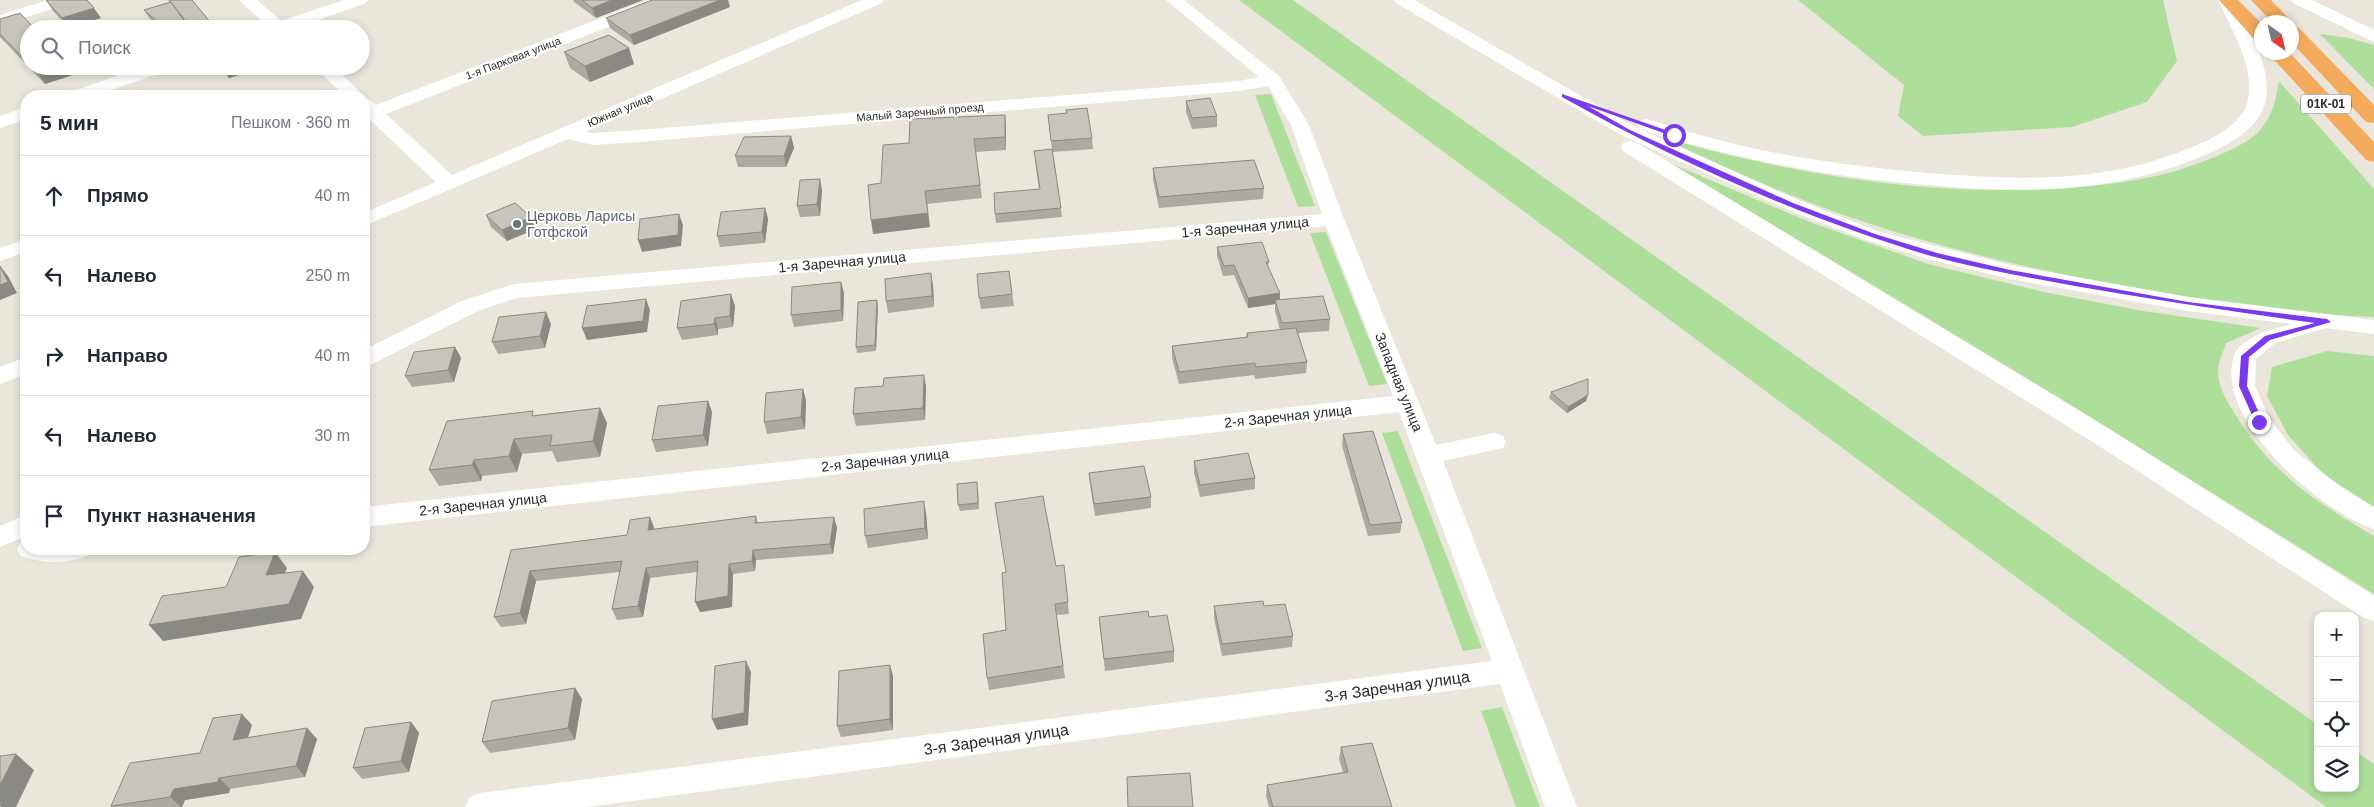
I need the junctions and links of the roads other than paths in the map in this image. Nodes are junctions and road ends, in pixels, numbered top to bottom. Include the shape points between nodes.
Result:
1 (65, 0) edge
2 (247, 0) edge
3 (360, 0) edge
4 (663, 0) edge
5 (876, 0) edge
6 (1174, 0) edge
7 (1402, 0) edge
8 (2227, 0) edge
9 (2260, 0) edge
10 (2299, 0) edge
11 (2275, 15) edge
12 (0, 20) edge
13 (269, 20) edge
14 (301, 20) edge
15 (2254, 28) edge
16 (2374, 37) edge
17 (2299, 39) edge
18 (2285, 60) edge
19 (138, 75) edge
20 (332, 75) edge
21 (1273, 80) junction
22 (94, 90) edge
23 (348, 90) edge
24 (1564, 96) junction
25 (370, 110) edge
26 (370, 114) edge
27 (20, 115) edge
28 (2374, 116) edge
29 (0, 122) edge
30 (567, 133) junction
31 (2374, 155) edge
32 (450, 184) junction
33 (370, 217) edge
34 (1334, 219) junction
35 (20, 248) edge
36 (0, 256) edge
37 (2327, 322) junction
38 (2374, 327) edge
39 (370, 356) edge
40 (20, 368) edge
41 (0, 376) edge
42 (1406, 403) junction
43 (1494, 442) dead end
44 (1428, 455) junction
45 (370, 516) edge
46 (2374, 519) edge
47 (20, 527) edge
48 (0, 538) edge
49 (20, 546) edge
50 (2374, 610) edge
51 (1510, 672) junction
52 (482, 807) edge
53 (1560, 807) edge

1 - 12 street
2 - 13 street
3 - 14 street
4 - 25 street, 1-я Парковая улица
5 - 30 street, Южная улица
6 - 21 street, Западная улица
7 - 24 street
8 - 15 highway
8 - 24 street via 2255,69 2257,100 2244,123 2216,144 2173,162 2103,178 2058,184 1988,184 1840,170 1722,148
9 - 11 highway
10 - 16 street
17 - 28 highway, 01К-01
18 - 31 highway, 01К-01
19 - 22 street
20 - 23 street
21 - 30 street, Малый Заречный проезд via 1229,87 639,136 593,139
21 - 34 street, Западная улица via 1300,125
24 - 37 street via 1628,131 1791,204 1873,236 2010,272 2188,304
24 - 50 street via 1601,129 2097,432
26 - 32 street
27 - 29 street
30 - 32 street, Южная улица
32 - 33 street, Южная улица
34 - 39 street, 1-я Заречная улица via 514,291 470,306
34 - 42 street, Западная улица
35 - 36 street
37 - 38 street
37 - 46 street via 2267,338 2245,356 2243,386 2259,422 2285,456 2333,495
40 - 41 street
42 - 44 street, Западная улица
42 - 45 street, 2-я Заречная улица
43 - 44 street
44 - 51 street, Западная улица
47 - 48 street
48 - 49 street
51 - 52 street, 3-я Заречная улица
51 - 53 street, Западная улица

